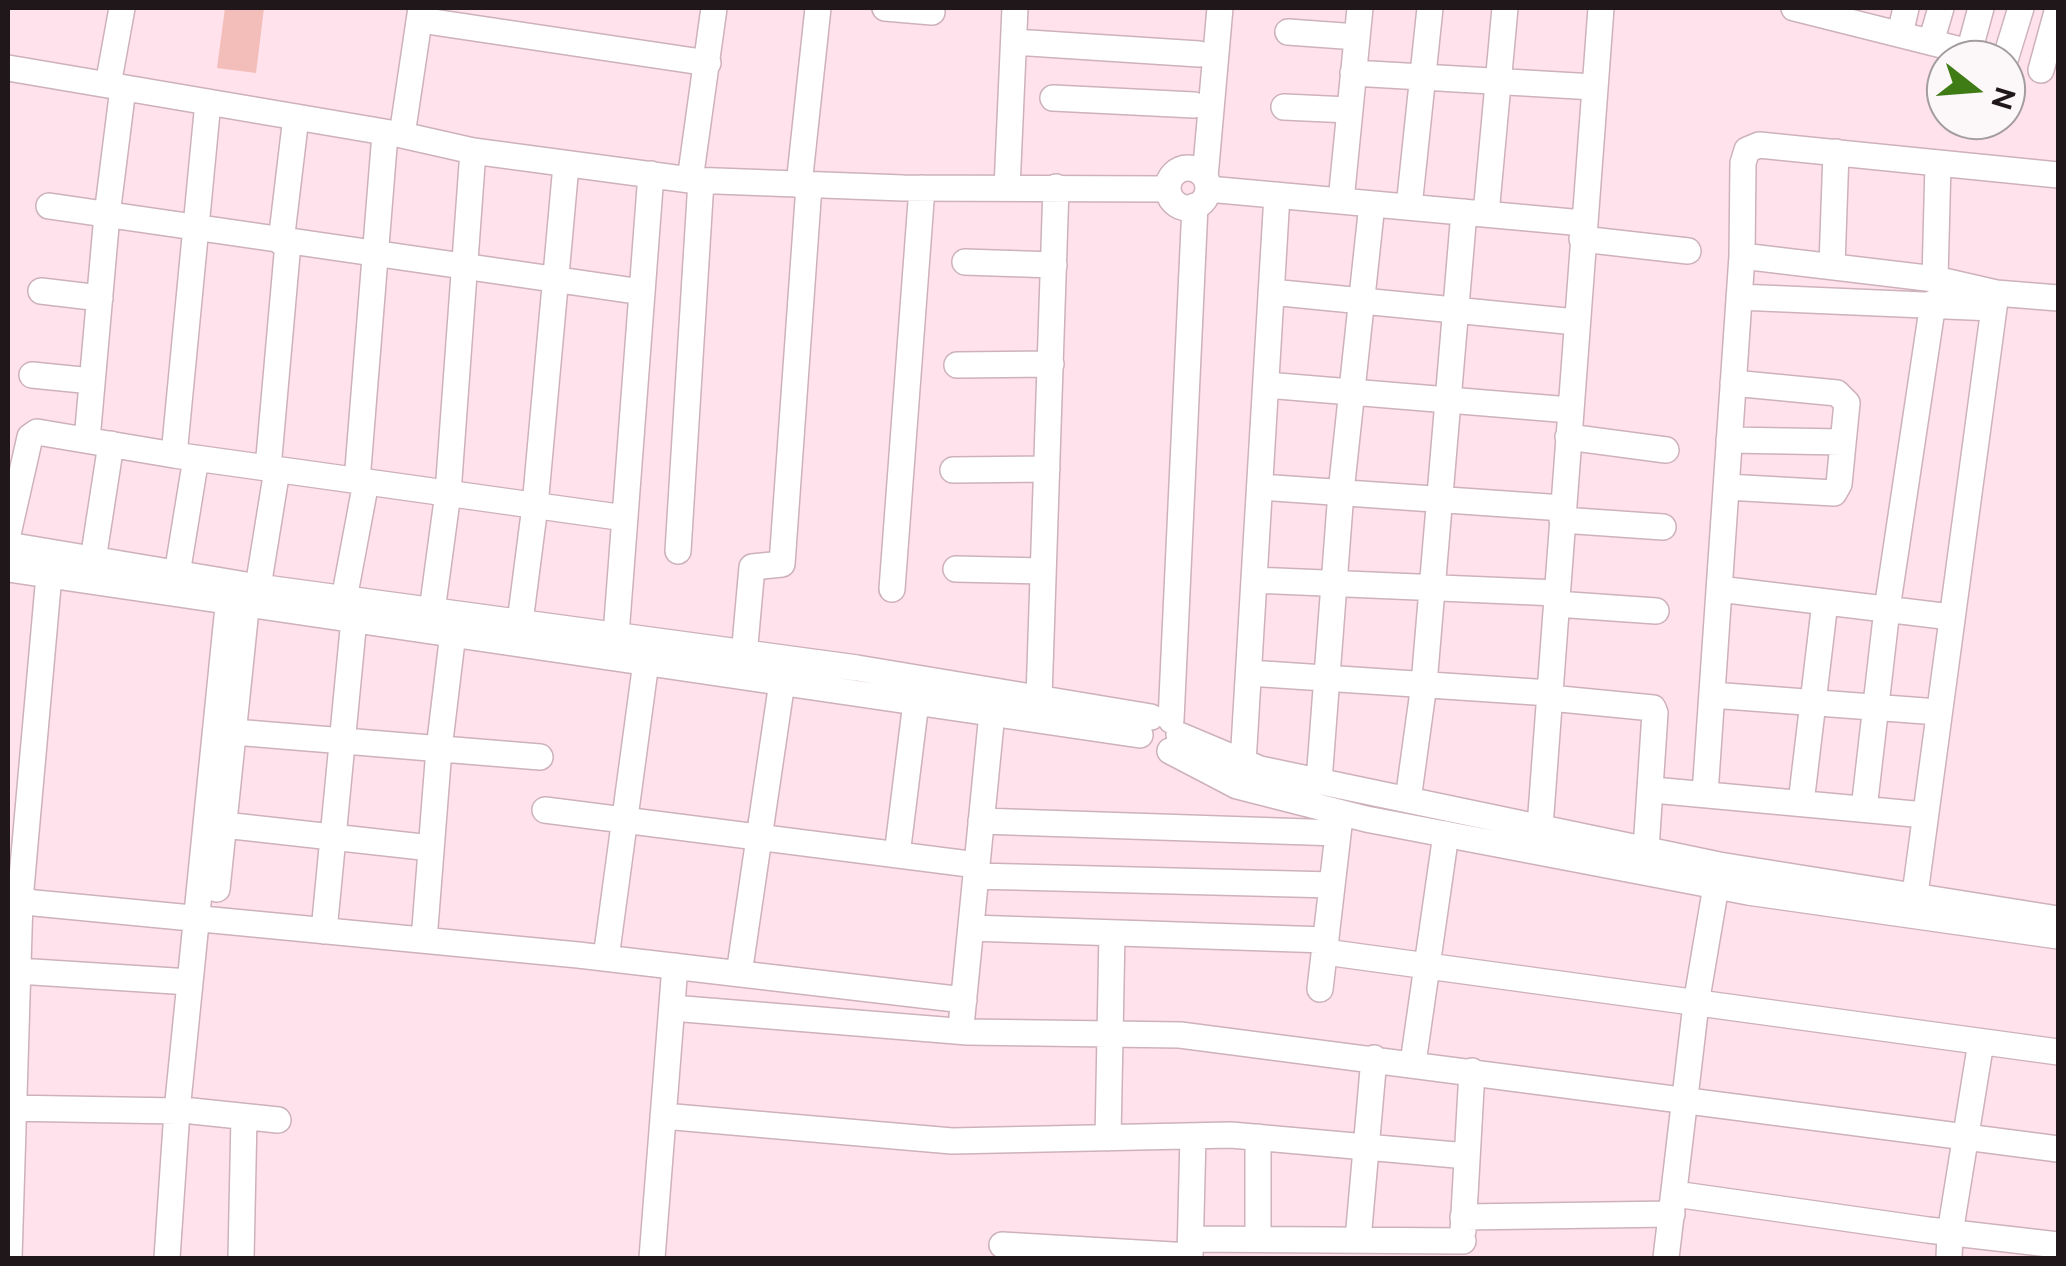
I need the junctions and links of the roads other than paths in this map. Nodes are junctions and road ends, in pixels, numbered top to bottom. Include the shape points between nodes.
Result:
1 (122, 8) edge
2 (714, 8) edge
3 (818, 8) edge
4 (885, 8) edge
5 (1015, 8) edge
6 (1204, 8) edge
7 (1220, 8) edge
8 (1360, 8) edge
9 (1430, 8) edge
10 (1506, 8) edge
11 (1600, 8) edge
12 (1794, 8) edge
13 (1906, 8) edge
14 (1941, 8) edge
15 (1981, 8) edge
16 (2021, 8) edge
17 (2058, 8) edge
18 (932, 12) dead end
19 (420, 14) edge
20 (1887, 24) edge
21 (1288, 32) dead end
22 (1357, 37) junction
23 (1926, 40) edge
24 (1932, 40) edge
25 (1972, 40) edge
26 (2011, 40) edge
27 (1014, 42) junction
28 (1199, 54) junction
29 (708, 63) junction
30 (8, 68) edge
31 (1353, 73) junction
32 (2050, 73) edge
33 (1422, 77) junction
34 (1498, 82) junction
35 (115, 86) junction
36 (1594, 87) junction
37 (1053, 98) dead end
38 (208, 102) junction
39 (1194, 106) junction
40 (1284, 107) dead end
41 (1350, 110) junction
42 (296, 117) junction
43 (394, 135) junction
44 (473, 151) junction
45 (1836, 152) junction
46 (1938, 163) junction
47 (566, 165) junction
48 (651, 174) junction
49 (2058, 175) edge
50 (696, 180) junction
51 (804, 185) junction
52 (922, 188) junction
53 (1008, 188) junction
54 (1056, 188) junction
55 (1190, 189) junction
56 (1277, 195) junction
57 (1341, 201) junction
58 (1372, 204) junction
59 (50, 206) dead end
60 (1409, 207) junction
61 (1475, 213) junction
62 (107, 216) junction
63 (198, 230) junction
64 (1583, 231) junction
65 (285, 242) junction
66 (1688, 251) dead end
67 (374, 254) junction
68 (1742, 256) junction
69 (965, 262) dead end
70 (1054, 265) junction
71 (1832, 265) junction
72 (462, 267) junction
73 (555, 280) junction
74 (41, 291) dead end
75 (1934, 291) junction
76 (642, 292) junction
77 (1272, 292) junction
78 (1739, 297) junction
79 (100, 298) junction
80 (2058, 298) edge
81 (1360, 300) junction
82 (1994, 301) junction
83 (1458, 310) junction
84 (1576, 322) junction
85 (1051, 364) junction
86 (956, 365) dead end
87 (32, 375) dead end
88 (92, 381) junction
89 (1733, 383) junction
90 (1266, 385) junction
91 (1352, 392) junction
92 (1450, 400) junction
93 (1570, 410) junction
94 (1568, 438) junction
95 (1729, 440) junction
96 (100, 442) junction
97 (1843, 442) junction
98 (1666, 450) dead end
99 (185, 456) junction
100 (273, 469) junction
101 (1047, 469) junction
102 (953, 470) dead end
103 (362, 482) junction
104 (1260, 487) junction
105 (1726, 488) junction
106 (1340, 492) junction
107 (448, 494) junction
108 (1438, 499) junction
109 (534, 506) junction
110 (1562, 514) junction
111 (625, 518) junction
112 (1663, 528) dead end
113 (8, 534) edge
114 (8, 545) edge
115 (678, 551) dead end
116 (92, 560) junction
117 (8, 568) edge
118 (956, 570) dead end
119 (1044, 570) junction
120 (49, 574) junction
121 (177, 574) junction
122 (1254, 580) junction
123 (1333, 584) junction
124 (1431, 588) junction
125 (892, 589) dead end
126 (1719, 589) junction
127 (243, 592) junction
128 (1557, 599) junction
129 (1824, 602) junction
130 (349, 609) junction
131 (1886, 609) junction
132 (432, 610) junction
133 (1656, 611) dead end
134 (1951, 617) junction
135 (520, 622) junction
136 (453, 634) junction
137 (616, 635) junction
138 (646, 662) junction
139 (743, 664) junction
140 (1249, 673) junction
141 (1326, 678) junction
142 (782, 682) junction
143 (1424, 684) junction
144 (1550, 695) junction
145 (1712, 695) junction
146 (1039, 698) junction
147 (916, 702) junction
148 (1812, 703) junction
149 (1873, 707) junction
150 (1938, 712) junction
151 (992, 713) junction
152 (1161, 729) junction
153 (234, 732) junction
154 (341, 741) junction
155 (439, 748) junction
156 (540, 757) dead end
157 (1243, 763) junction
158 (1319, 782) junction
159 (1664, 791) dead end
160 (1705, 794) junction
161 (1408, 800) junction
162 (1800, 804) junction
163 (1864, 809) junction
164 (546, 810) dead end
165 (1925, 815) junction
166 (624, 820) junction
167 (981, 821) junction
168 (1340, 823) junction
169 (224, 825) junction
170 (1540, 828) junction
171 (1446, 834) junction
172 (332, 837) junction
173 (760, 838) junction
174 (431, 848) junction
175 (1646, 850) junction
176 (896, 855) junction
177 (976, 870) junction
178 (1332, 885) junction
179 (1716, 886) junction
180 (1915, 894) junction
181 (14, 898) edge
182 (205, 919) junction
183 (2058, 925) edge
184 (971, 928) junction
185 (324, 930) junction
186 (1112, 932) junction
187 (424, 940) junction
188 (1325, 946) junction
189 (606, 958) junction
190 (675, 966) junction
191 (1424, 966) junction
192 (18, 971) junction
193 (739, 974) junction
194 (190, 982) junction
195 (1320, 989) dead end
196 (964, 1000) junction
197 (1696, 1004) junction
198 (672, 1008) junction
199 (961, 1032) junction
200 (1109, 1034) junction
201 (1981, 1042) junction
202 (2058, 1052) edge
203 (1374, 1058) junction
204 (1412, 1064) junction
205 (1472, 1071) junction
206 (1687, 1100) junction
207 (10, 1108) edge
208 (184, 1111) junction
209 (244, 1116) junction
210 (664, 1116) junction
211 (278, 1120) dead end
212 (1193, 1136) junction
213 (1964, 1136) junction
214 (1258, 1137) junction
215 (1108, 1138) junction
216 (1364, 1146) junction
217 (2058, 1149) edge
218 (1466, 1156) junction
219 (9, 1198) edge
220 (1673, 1204) junction
221 (1258, 1239) junction
222 (1462, 1239) edge
223 (1358, 1240) junction
224 (1002, 1245) dead end
225 (2058, 1245) edge
226 (1949, 1246) edge
227 (1190, 1251) edge
228 (9, 1258) edge
229 (167, 1258) edge
230 (182, 1258) edge
231 (241, 1258) edge
232 (652, 1258) edge
233 (1666, 1258) edge

1 - 35 street
2 - 29 street
3 - 51 street
4 - 18 street
5 - 27 street
6 - 28 street
7 - 55 street
8 - 22 street
9 - 33 street
10 - 34 street
11 - 36 street
12 - 20 street
13 - 20 street
14 - 24 street
15 - 25 street
16 - 26 street
17 - 32 street
19 - 29 street
19 - 43 street
20 - 23 street
21 - 22 street
22 - 31 street
27 - 28 street
27 - 53 street
28 - 39 street
29 - 50 street
30 - 35 street
31 - 33 street
31 - 41 street
33 - 34 street
33 - 60 street
34 - 36 street
34 - 61 street
35 - 38 street
35 - 62 street
36 - 64 street
37 - 39 street
38 - 42 street
38 - 63 street
39 - 55 street
40 - 41 street
41 - 57 street
42 - 43 street
42 - 65 street
43 - 44 street
43 - 67 street
44 - 47 street
44 - 72 street
45 - 46 street
45 - 68 street via 1760,144 1747,150
45 - 71 street
46 - 49 street
46 - 75 street
47 - 48 street
47 - 73 street
48 - 50 street
48 - 76 street
50 - 51 street
50 - 115 street
51 - 52 street
51 - 139 street via 782,564 752,567
52 - 53 street
52 - 125 street
53 - 54 street
54 - 55 street
54 - 70 street
55 - 56 street
55 - 152 street
56 - 57 street
56 - 77 street
57 - 58 street
58 - 60 street
58 - 81 street
59 - 62 street
60 - 61 street
61 - 64 street
61 - 83 street
62 - 63 street
62 - 79 street
63 - 65 street
63 - 99 street
64 - 66 street
64 - 84 street
65 - 67 street
65 - 100 street
67 - 72 street
67 - 103 street
68 - 71 street
68 - 78 street
69 - 70 street
70 - 85 street
71 - 75 street
72 - 73 street
72 - 107 street
73 - 76 street
73 - 109 street
74 - 79 street
75 - 78 street
75 - 82 street
75 - 131 street
76 - 111 street
77 - 81 street
77 - 90 street
78 - 89 street
79 - 88 street
80 - 82 street
81 - 83 street
81 - 91 street
82 - 134 street
83 - 84 street
83 - 92 street
84 - 93 street
85 - 86 street
85 - 101 street
87 - 88 street
88 - 96 street
89 - 95 street
89 - 97 street via 1842,395
90 - 91 street
90 - 104 street
91 - 92 street
91 - 106 street
92 - 93 street
92 - 108 street
93 - 94 street
94 - 98 street
94 - 110 street
95 - 97 street
95 - 105 street
96 - 99 street
96 - 113 street via 33,434
96 - 116 street
97 - 105 street via 1834,493
99 - 100 street
99 - 121 street
100 - 103 street
100 - 127 street
101 - 102 street
101 - 119 street
103 - 107 street
103 - 130 street
104 - 106 street
104 - 122 street
105 - 126 street
106 - 108 street
106 - 123 street
107 - 109 street
107 - 132 street
108 - 110 street
108 - 124 street
109 - 111 street
109 - 135 street
110 - 112 street
110 - 128 street
111 - 137 street
114 - 116 street
116 - 121 street
117 - 120 street
118 - 119 street
119 - 146 street
120 - 127 street
120 - 181 street
121 - 127 street
122 - 123 street
122 - 140 street
123 - 124 street
123 - 141 street
124 - 128 street
124 - 143 street
126 - 129 street
126 - 145 street
127 - 130 street
127 - 153 street
127 - 182 street
128 - 133 street
128 - 144 street
129 - 131 street
129 - 148 street
130 - 132 street
130 - 136 street
130 - 154 street
131 - 134 street
131 - 149 street
132 - 135 street
134 - 150 street
135 - 137 street
136 - 138 street
136 - 155 street
137 - 139 street
138 - 139 street
138 - 166 street
139 - 142 street
139 - 146 street
140 - 141 street
140 - 157 street
141 - 143 street
141 - 158 street
142 - 147 street
142 - 173 street
143 - 144 street
143 - 161 street
144 - 170 street
144 - 175 street via 1653,708
145 - 148 street
145 - 160 street
146 - 152 street
147 - 151 street
147 - 176 street
148 - 149 street
148 - 162 street
149 - 150 street
149 - 163 street
150 - 165 street
151 - 152 street
151 - 167 street
152 - 157 street
152 - 168 street via 1237,786
153 - 154 street
153 - 169 street
154 - 155 street
154 - 172 street
155 - 156 street
155 - 174 street
157 - 158 street
158 - 161 street
159 - 160 street
160 - 162 street
161 - 170 street
162 - 163 street
163 - 165 street
164 - 166 street
165 - 180 street
166 - 173 street
166 - 189 street
167 - 168 street
167 - 177 street
168 - 171 street
168 - 178 street
169 - 172 street
169 - 182 street
170 - 175 street
171 - 179 street
171 - 191 street
172 - 174 street
172 - 185 street
173 - 176 street
173 - 193 street
174 - 187 street
175 - 180 street
176 - 177 street
177 - 178 street
177 - 184 street
178 - 188 street
179 - 183 street
179 - 197 street
180 - 183 street
181 - 182 street
181 - 192 street
182 - 185 street
182 - 194 street
182 - 208 street
184 - 186 street
184 - 196 street
185 - 187 street
186 - 188 street
186 - 200 street
187 - 189 street
188 - 191 street
188 - 195 street
189 - 190 street
190 - 193 street
190 - 198 street
191 - 197 street
191 - 204 street
192 - 194 street
192 - 207 street
193 - 196 street
194 - 208 street
196 - 199 street
197 - 201 street
197 - 206 street
198 - 199 street
198 - 210 street
199 - 200 street
200 - 203 street via 1180,1035
200 - 215 street
201 - 202 street
201 - 213 street
203 - 204 street
203 - 216 street
204 - 205 street
205 - 206 street
205 - 218 street
206 - 213 street
206 - 220 street
207 - 208 street
207 - 219 street
208 - 209 street
208 - 229 street
208 - 230 street
209 - 211 street
209 - 231 street
210 - 215 street via 952,1141
210 - 232 street
212 - 214 street
212 - 215 street
212 - 227 street
213 - 217 street
213 - 226 street
214 - 216 street
214 - 221 street
216 - 218 street
216 - 223 street
218 - 222 street
219 - 228 street
220 - 222 street
220 - 226 street
220 - 233 street
221 - 223 street
221 - 227 street
222 - 223 street
224 - 227 street
225 - 226 street

